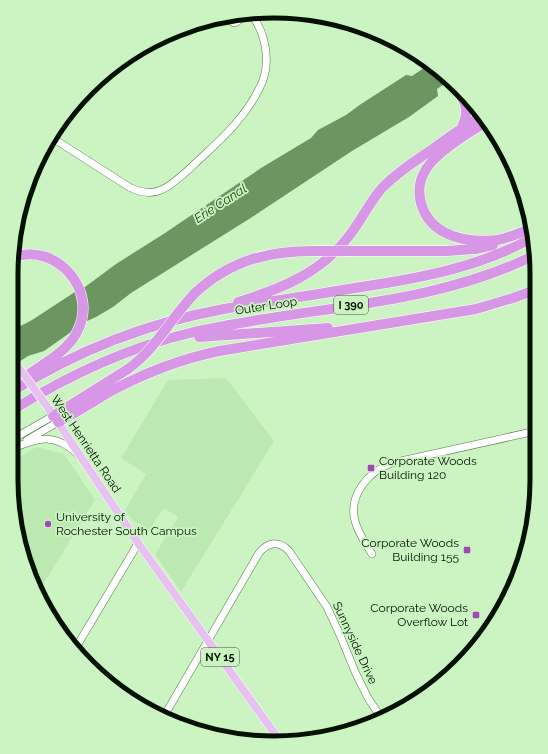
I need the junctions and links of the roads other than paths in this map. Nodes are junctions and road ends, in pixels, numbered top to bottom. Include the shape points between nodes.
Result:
1 (254, 19) edge
2 (465, 104) edge
3 (477, 119) edge
4 (482, 125) edge
5 (461, 129) junction
6 (56, 140) edge
7 (526, 231) edge
8 (526, 232) edge
9 (528, 240) edge
10 (19, 256) edge
11 (529, 258) edge
12 (530, 292) edge
13 (185, 318) junction
14 (392, 323) junction
15 (163, 340) junction
16 (18, 367) edge
17 (18, 382) edge
18 (18, 388) edge
19 (18, 407) edge
20 (53, 416) junction
21 (530, 432) edge
22 (18, 436) edge
23 (18, 444) edge
24 (18, 447) edge
25 (80, 456) junction
26 (138, 543) junction
27 (372, 554) dead end
28 (209, 640) junction
29 (78, 644) edge
30 (166, 712) edge
31 (379, 714) edge
32 (274, 736) edge

1 - 6 street via 265,47 266,60 260,87 224,137 160,191 142,193
2 - 5 highway via 467,111
3 - 5 highway
4 - 7 highway via 444,151 428,167 419,189 422,207 429,220 440,230 470,240 497,240
5 - 13 highway via 386,184 345,241 309,273 266,293
8 - 20 highway, bridge via 503,242 475,249 287,251 253,259 224,272 206,284 182,307 150,349 128,369
9 - 13 highway, Outer Loop / I 390 via 495,256 441,273
10 - 17 highway via 41,255 64,266 78,285 83,309 78,330 65,348
11 - 15 highway, Outer Loop / I 390 via 484,277 437,290 228,325
12 - 14 highway via 476,309
13 - 18 highway, Outer Loop / I 390 via 139,331 89,350
14 - 15 highway
14 - 20 highway via 219,351 182,360 155,369
15 - 19 highway, Outer Loop / I 390 via 131,350 87,369 48,388
16 - 20 main road, West Henrietta Road / NY 15, bridge
20 - 22 street
20 - 23 street
20 - 25 main road, West Henrietta Road / NY 15
21 - 27 street via 384,465 371,474 358,493 354,516
24 - 25 street via 52,439
25 - 26 main road, West Henrietta Road / NY 15
26 - 28 main road, West Henrietta Road / NY 15
26 - 29 street
28 - 30 street
28 - 31 street, Sunnyside Drive via 261,550 271,544 279,544 292,555 327,607 359,681
28 - 32 main road, West Henrietta Road / NY 15

